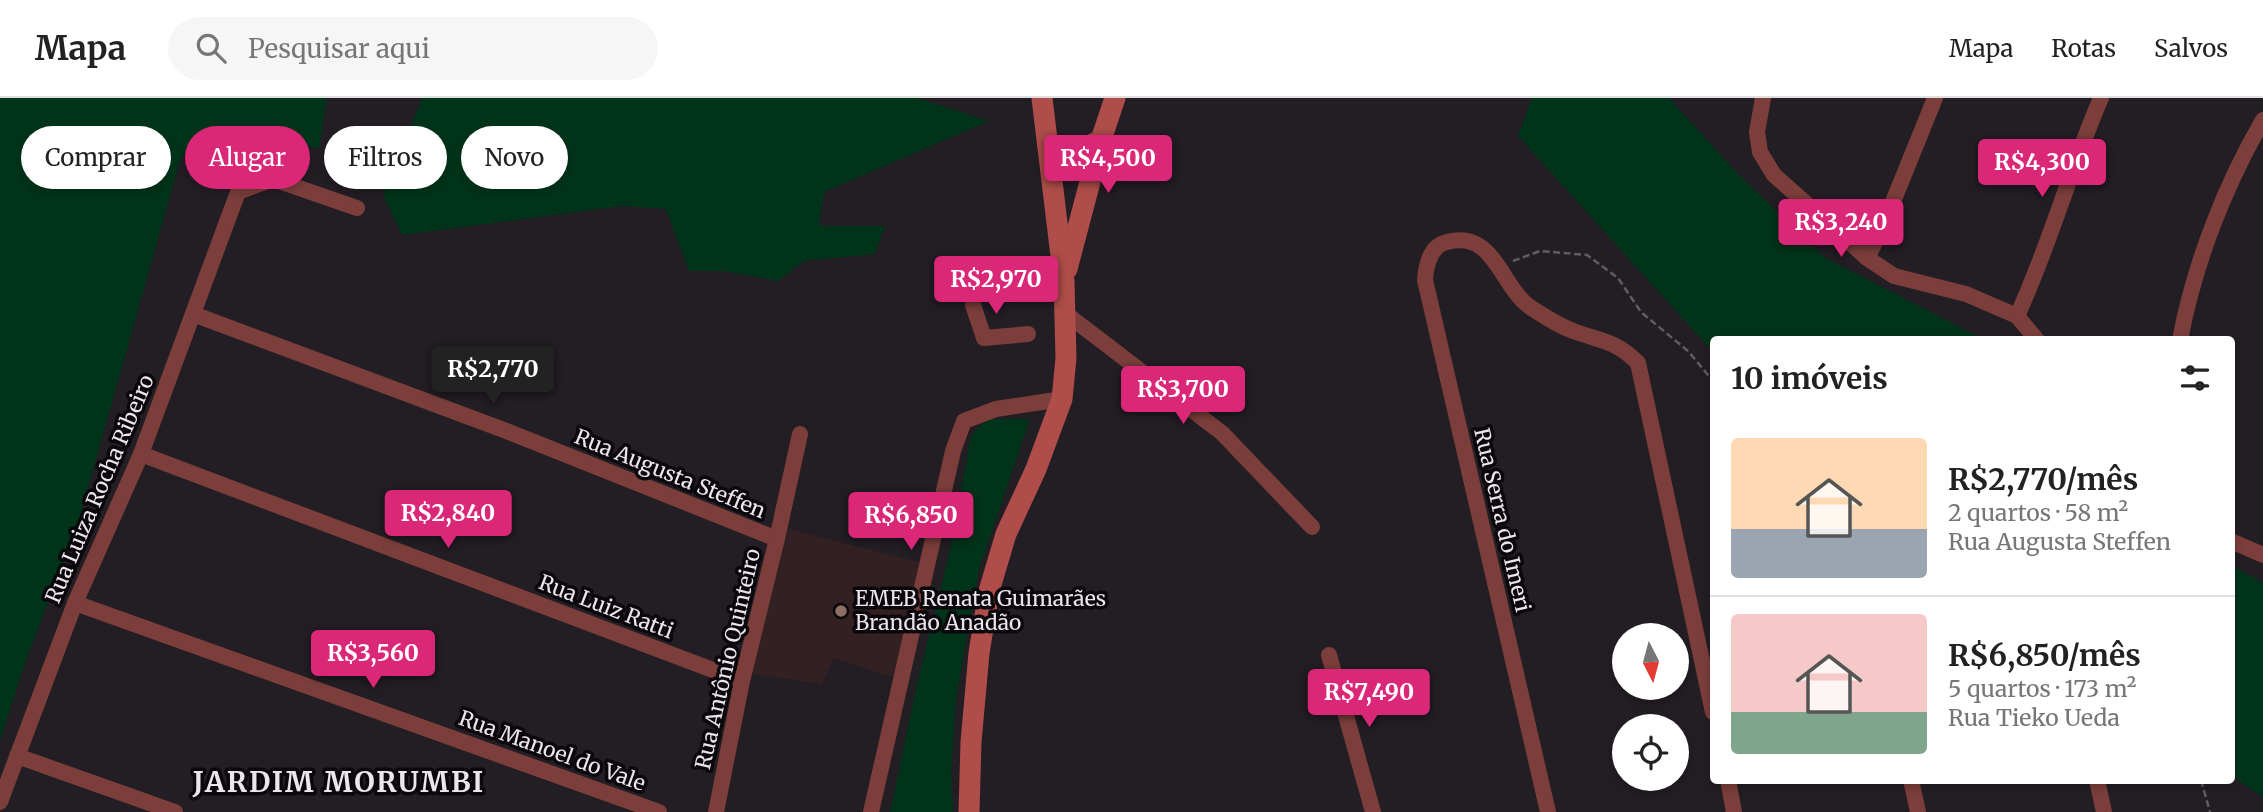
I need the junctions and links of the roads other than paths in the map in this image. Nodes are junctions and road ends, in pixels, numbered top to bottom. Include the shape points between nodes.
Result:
1 (1042, 98) edge
2 (1115, 98) edge
3 (1763, 98) edge
4 (1935, 98) edge
5 (2101, 98) edge
6 (2263, 120) edge
7 (1101, 140) junction
8 (1048, 147) junction
9 (357, 208) dead end
10 (1867, 258) junction
11 (1064, 281) junction
12 (974, 304) dead end
13 (1065, 313) junction
14 (194, 314) junction
15 (2017, 316) junction
16 (1027, 334) dead end
17 (2034, 336) edge
18 (2181, 336) edge
19 (1062, 399) junction
20 (800, 434) dead end
21 (141, 454) junction
22 (1312, 527) dead end
23 (777, 539) junction
24 (2235, 543) edge
25 (2263, 555) edge
26 (75, 603) junction
27 (1329, 655) dead end
28 (742, 681) junction
29 (1710, 698) edge
30 (17, 756) junction
31 (1729, 784) edge
32 (1912, 784) edge
33 (2098, 784) edge
34 (0, 802) edge
35 (175, 812) edge
36 (659, 812) edge
37 (716, 812) edge
38 (871, 812) edge
39 (969, 812) edge
40 (1373, 812) edge
41 (1548, 812) edge
42 (1734, 812) edge
43 (1918, 812) edge
44 (2104, 812) edge

1 - 8 main road
2 - 7 main road
3 - 10 street via 1757,132 1760,152 1773,175
4 - 10 street
5 - 15 street
6 - 18 street via 2216,221 2187,302
7 - 8 main road via 1076,152
7 - 11 main road
8 - 11 main road
9 - 14 street, Rua Luiza Rocha Ribeiro via 273,179 238,192
10 - 15 street via 1894,276 1966,294
11 - 13 main road
12 - 16 street via 984,338
13 - 19 main road
13 - 22 street via 1222,433
14 - 21 street, Rua Luiza Rocha Ribeiro
14 - 23 street, Rua Augusta Steffen
15 - 17 street
19 - 38 street via 996,409 964,421 953,451
19 - 39 main road via 1006,534 989,591 979,653
20 - 23 street, Rua Antônio Quinteiro
21 - 26 street, Rua Luiza Rocha Ribeiro
21 - 28 street, Rua Luiz Ratti
23 - 28 street, Rua Antônio Quinteiro
24 - 25 street
26 - 30 street, Rua Luiza Rocha Ribeiro
26 - 36 street, Rua Manoel do Vale
27 - 40 street
28 - 37 street, Rua Antônio Quinteiro
29 - 41 street, Rua Serra do Imeri via 1638,363 1624,349 1574,332 1521,302 1499,265 1475,242 1460,238 1442,243 1427,260 1424,280
30 - 34 street, Rua Luiza Rocha Ribeiro
30 - 35 street
31 - 42 street
32 - 43 street
33 - 44 street

